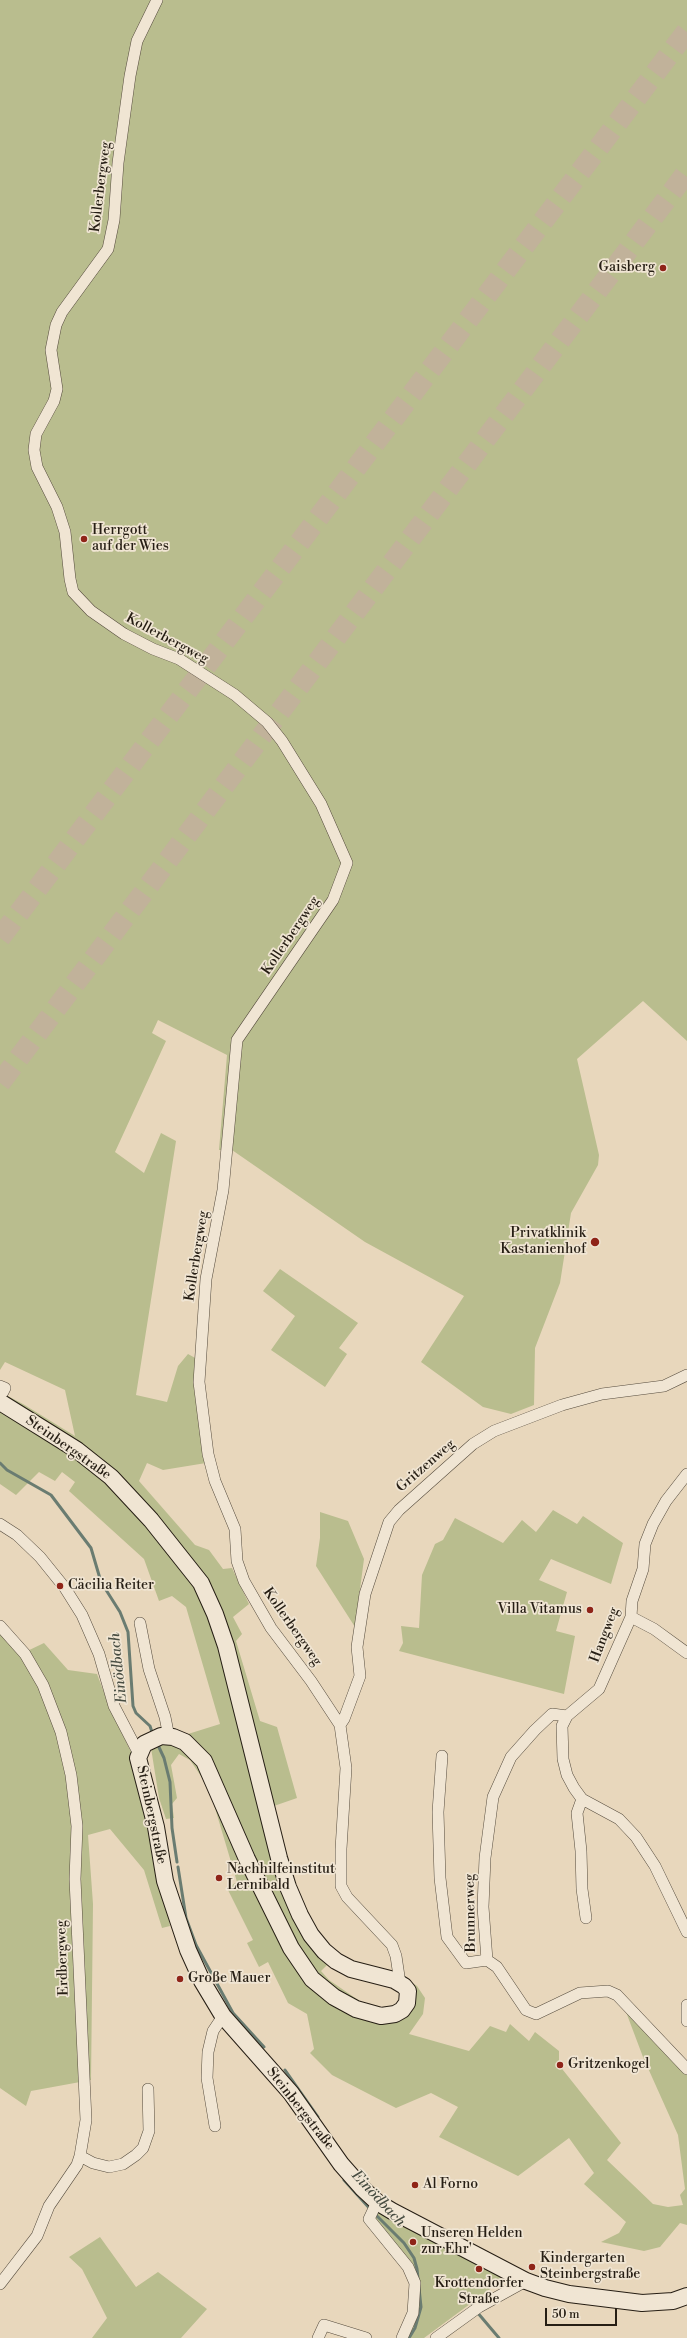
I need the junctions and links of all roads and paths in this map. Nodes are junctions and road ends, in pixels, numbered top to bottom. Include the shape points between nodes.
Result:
1 (157, 0) edge
2 (687, 1375) edge
3 (0, 1386) edge
4 (0, 1390) edge
5 (0, 1402) edge
6 (687, 1474) edge
7 (0, 1524) edge
8 (631, 1617) junction
9 (140, 1623) dead end
10 (0, 1626) edge
11 (687, 1653) edge
12 (567, 1716) junction
13 (340, 1725) junction
14 (165, 1737) junction
15 (141, 1749) junction
16 (442, 1756) dead end
17 (582, 1799) junction
18 (586, 1918) dead end
19 (687, 1932) edge
20 (487, 1960) junction
21 (400, 1983) junction
22 (687, 2005) edge
23 (223, 2016) junction
24 (687, 2021) edge
25 (687, 2069) edge
26 (148, 2088) dead end
27 (215, 2126) dead end
28 (80, 2156) junction
29 (373, 2210) junction
30 (526, 2281) junction
31 (0, 2284) edge
32 (687, 2296) edge
33 (318, 2338) edge
34 (366, 2338) edge
35 (402, 2338) edge
36 (436, 2338) edge

1 - 13 street, Kollerbergweg via 137,41 130,76 118,163 114,220 108,249 62,312 56,326 52,350 57,389 54,401 36,434 34,450 37,467 57,507 65,532 73,592 91,610 119,631 152,649 179,659 235,695 267,722 282,741 321,804 347,863 333,900 237,1040 223,1190 206,1279 199,1382 208,1454 235,1529 237,1561 244,1581 271,1628 312,1681
2 - 13 street, Gritzenweg via 664,1386 602,1394 562,1405 494,1432 473,1444 398,1510 389,1522 365,1594 357,1648 360,1676
3 - 4 street via 5,1388 3,1392
5 - 21 main road, Steinbergstraße via 77,1450 110,1477 150,1520 201,1583 226,1646 279,1858 300,1915 311,1935 336,1961 351,1969
6 - 8 street, Hangweg via 666,1501 645,1544 643,1570 632,1602
7 - 15 street via 17,1535 40,1557 65,1588 82,1615 99,1654 114,1706
8 - 11 street via 654,1629
8 - 12 street, Hangweg via 599,1689
9 - 14 street via 150,1669 167,1722
10 - 28 street, Erdbergweg via 25,1654 43,1685 61,1732 71,1775 77,1826 75,1878 86,2120
12 - 17 street via 562,1726 563,1759 567,1775
12 - 20 street, Brunnerweg via 552,1714 535,1730 511,1757 493,1797 485,1858 483,1907
13 - 21 street, Kollerbergweg via 346,1768 341,1886 347,1897 392,1945
14 - 15 main road
14 - 21 main road via 185,1742 204,1761 247,1859 291,1948 312,1979 334,1998 356,2009 382,2016 398,2012 407,2003 408,1991
15 - 23 main road, Steinbergstraße via 140,1766 156,1826 165,1881 188,1950 202,1981
16 - 20 street, Brunnerweg via 438,1812 440,1878 447,1937 466,1963
17 - 18 street via 577,1813
17 - 19 street via 619,1819 631,1831 655,1866
20 - 25 street via 497,1967 526,2010 536,2014 580,1993 608,1991 617,1995
22 - 24 street
23 - 27 street via 214,2030 208,2052 207,2078
23 - 29 main road, Steinbergstraße via 291,2093
26 - 28 street via 149,2131 143,2148 136,2155 123,2164 109,2167 92,2163
28 - 31 street, Erdbergweg via 49,2206 37,2236
29 - 30 main road, Steinbergstraße
29 - 35 street via 372,2225 408,2267 415,2283 413,2313
30 - 32 main road, Steinbergstraße via 569,2294 628,2302 660,2302
30 - 36 street via 475,2310
33 - 34 street via 324,2325

